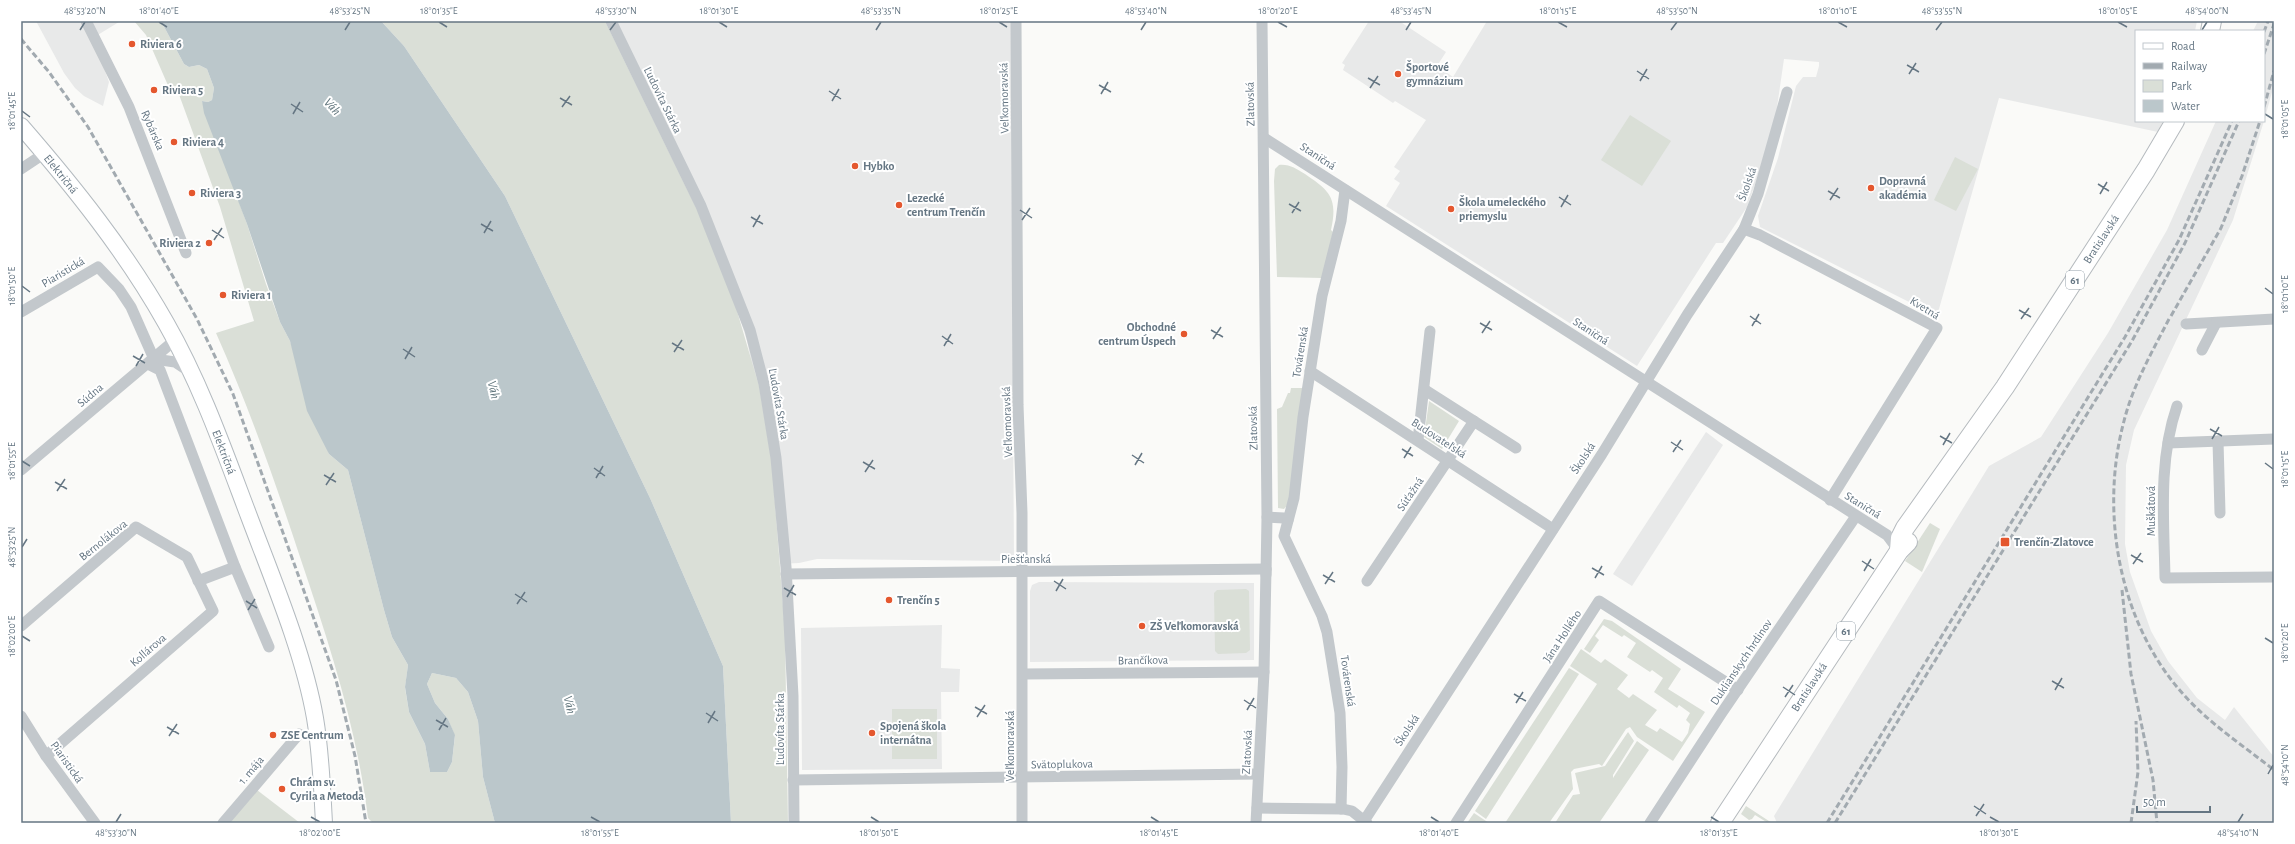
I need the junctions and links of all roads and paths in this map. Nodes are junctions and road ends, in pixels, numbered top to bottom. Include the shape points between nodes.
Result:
1 (86, 21) edge
2 (611, 21) edge
3 (1016, 21) edge
4 (1262, 21) edge
5 (1787, 92) dead end
6 (2174, 122) edge
7 (21, 126) edge
8 (1264, 138) junction
9 (45, 153) junction
10 (21, 169) edge
11 (1345, 190) junction
12 (1744, 228) junction
13 (186, 253) dead end
14 (21, 312) edge
15 (2274, 319) edge
16 (2216, 323) junction
17 (2186, 324) dead end
18 (1430, 331) dead end
19 (176, 340) junction
20 (2202, 350) dead end
21 (151, 361) junction
22 (1310, 371) junction
23 (191, 373) junction
24 (1646, 382) junction
25 (1425, 390) junction
26 (2178, 406) dead end
27 (1474, 420) junction
28 (2274, 439) edge
29 (1418, 440) junction
30 (2218, 441) junction
31 (2168, 443) junction
32 (1516, 448) dead end
33 (1448, 460) junction
34 (21, 470) edge
35 (1830, 500) junction
36 (2220, 513) dead end
37 (1856, 516) junction
38 (1267, 517) junction
39 (1288, 520) junction
40 (1553, 529) junction
41 (1899, 550) junction
42 (235, 567) junction
43 (1266, 569) junction
44 (1022, 572) junction
45 (786, 574) junction
46 (2274, 577) edge
47 (198, 581) junction
48 (1367, 581) dead end
49 (21, 626) edge
50 (269, 647) dead end
51 (1264, 672) junction
52 (1023, 674) junction
53 (1738, 690) junction
54 (21, 716) edge
55 (299, 734) dead end
56 (46, 756) junction
57 (1258, 774) junction
58 (1023, 777) junction
59 (793, 780) junction
60 (1257, 808) junction
61 (1341, 809) junction
62 (92, 822) edge
63 (1365, 822) edge
64 (223, 823) edge
65 (324, 823) edge
66 (794, 823) edge
67 (1022, 823) edge
68 (1256, 823) edge
69 (1456, 823) edge
70 (1650, 823) edge
71 (1720, 823) edge

1 - 13 street, Rybárska via 132,113
2 - 45 street, Ľudovíta Stárka via 700,206 750,330 768,402 776,458
3 - 44 street, Veľkomoravská via 1018,405
4 - 8 street, Zlatovská
5 - 12 street, Školská via 1758,194
6 - 41 main road, Bratislavská / 61 via 2146,170 1972,436 1952,477 1911,539
7 - 9 main road, Električná
8 - 11 street, Staničná
8 - 38 street, Zlatovská
9 - 10 street
9 - 19 main road, Električná via 120,252
11 - 22 street, Továrenská via 1341,221 1322,296
11 - 24 street, Staničná
12 - 24 street, Školská
12 - 35 street, Kvetná via 1937,328
14 - 21 street, Piaristická via 98,267 119,289 131,307
15 - 16 street
16 - 17 street
16 - 20 street
18 - 25 street
19 - 21 street, Súdna
19 - 23 main road, Električná
21 - 23 street via 175,362
21 - 34 street, Súdna
21 - 42 street via 160,370
22 - 29 street, Budovateľská
22 - 39 street, Továrenská via 1294,498
23 - 65 main road, Električná via 212,420 261,549 308,686 317,732
24 - 35 street, Staničná
24 - 40 street, Školská
25 - 27 street
25 - 29 street
26 - 31 street, Muškátová via 2170,427
27 - 32 street
27 - 33 street, Súťažná
28 - 30 street
29 - 33 street, Budovateľská
30 - 31 street
30 - 36 street
31 - 46 street, Muškátová via 2164,467 2165,578
33 - 40 street, Budovateľská
33 - 48 street, Súťažná
35 - 37 street, Staničná
37 - 41 street, Staničná via 1887,535
37 - 53 street, Duklianskych hrdinov
38 - 39 street
38 - 43 street, Zlatovská via 1266,575
39 - 61 street, Továrenská via 1284,536 1327,632 1340,713
40 - 63 street, Školská
41 - 71 main road, Bratislavská / 61
42 - 47 street
42 - 50 street
43 - 44 street, Piešťanská
43 - 51 street, Zlatovská
44 - 45 street, Piešťanská
44 - 52 street, Veľkomoravská
45 - 59 street, Ľudovíta Stárka via 793,696
47 - 49 street, Bernolákova via 187,557 136,527
47 - 56 street, Kollárova via 212,611
51 - 52 street, Brančíkova
51 - 57 street, Zlatovská
52 - 58 street, Veľkomoravská
53 - 69 street, Jána Hollého via 1600,601
53 - 70 street, Duklianskych hrdinov
54 - 56 street, Piaristická
55 - 64 street, 1. mája
56 - 62 street, Piaristická
57 - 58 street, Svätoplukova
57 - 60 street, Zlatovská
58 - 59 street, Svätoplukova
58 - 67 street, Veľkomoravská
59 - 66 street, Ľudovíta Stárka
60 - 61 street
60 - 68 street, Zlatovská
61 - 63 street via 1352,811

